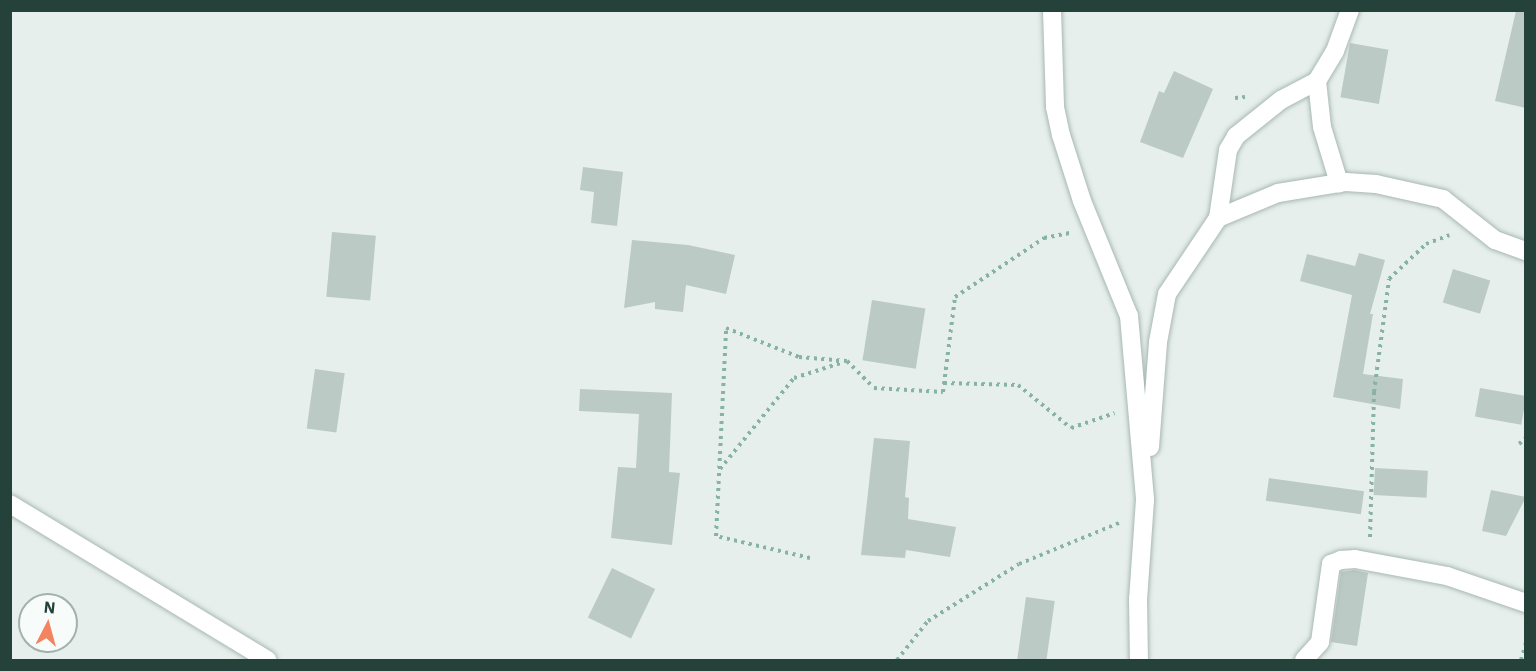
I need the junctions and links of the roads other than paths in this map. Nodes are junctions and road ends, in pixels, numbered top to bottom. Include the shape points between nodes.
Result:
1 (1052, 10) edge
2 (1350, 10) edge
3 (1317, 81) junction
4 (1339, 183) junction
5 (1218, 218) junction
6 (1526, 251) edge
7 (10, 504) edge
8 (1145, 506) junction
9 (1526, 603) edge
10 (268, 660) edge
11 (1139, 660) edge
12 (1304, 660) edge

1 - 8 street via 1055,107 1082,201 1129,316
2 - 3 street via 1335,51
3 - 4 street via 1322,127
3 - 5 street via 1281,100 1236,136 1222,165
4 - 5 street via 1278,193
4 - 6 street via 1419,191 1443,200 1495,240
5 - 8 street via 1167,294 1158,342
7 - 10 street
8 - 11 street via 1138,599
9 - 12 street via 1447,576 1347,558 1331,564 1320,642

